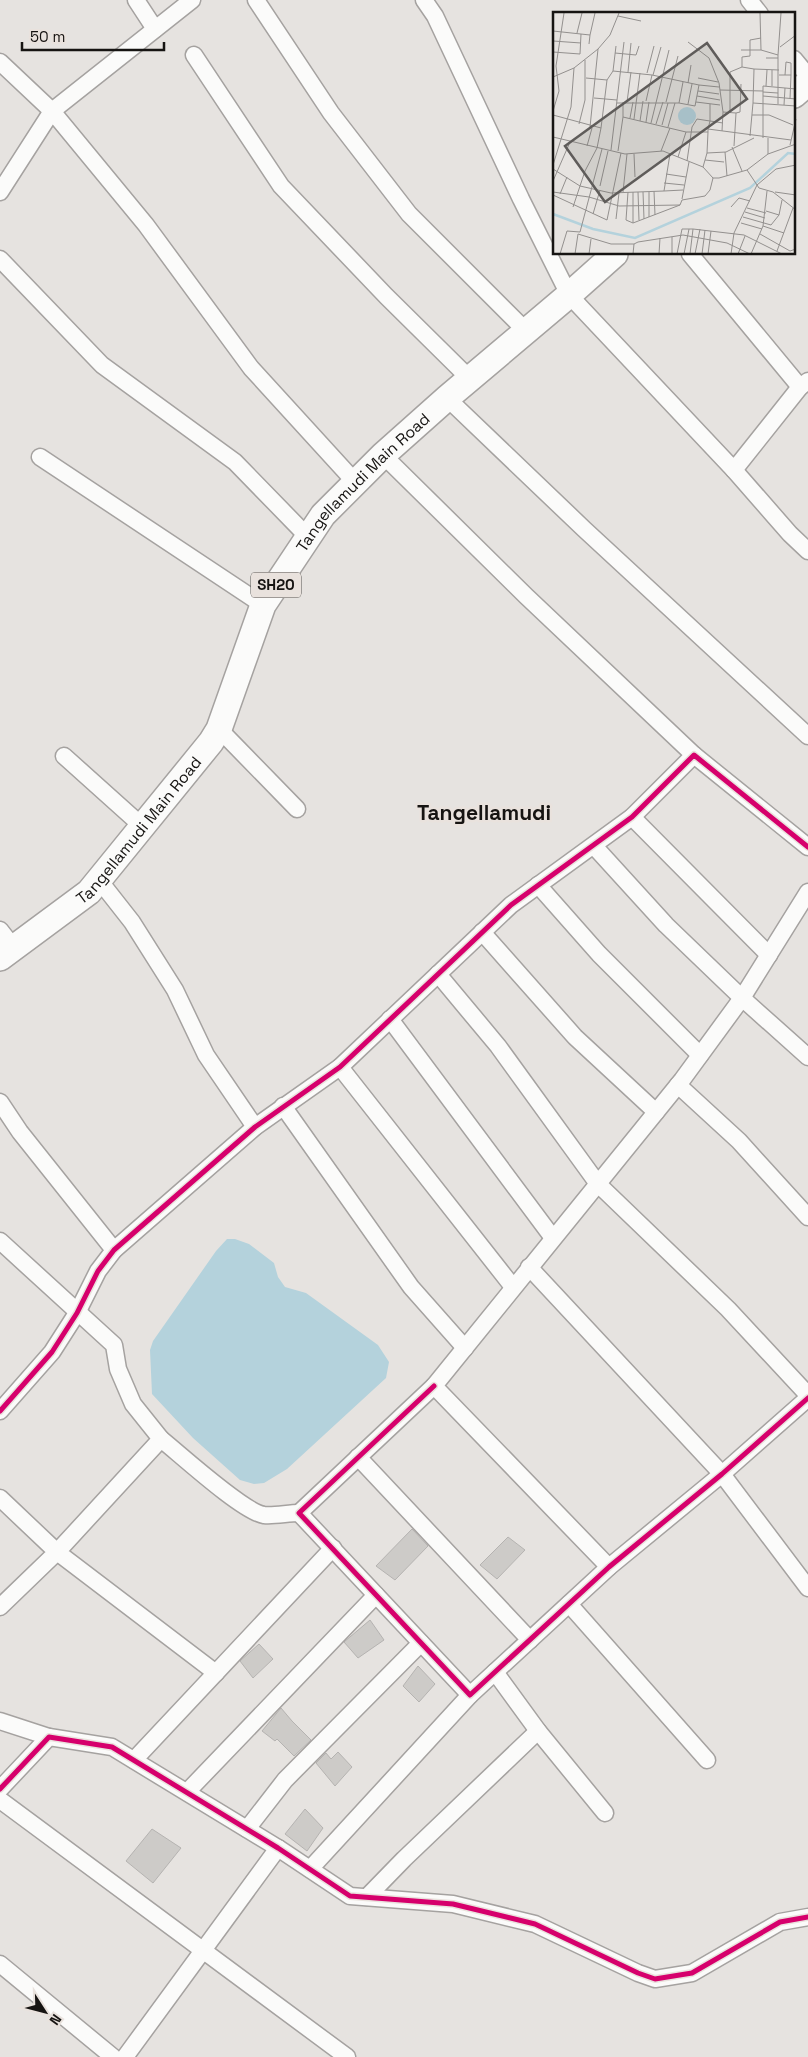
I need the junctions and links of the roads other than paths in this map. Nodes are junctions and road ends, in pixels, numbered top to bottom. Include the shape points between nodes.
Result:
1 (136, 0) edge
2 (192, 0) edge
3 (256, 0) edge
4 (424, 0) edge
5 (749, 0) edge
6 (758, 12) edge
7 (154, 29) junction
8 (194, 55) dead end
9 (796, 61) edge
10 (0, 62) edge
11 (808, 76) edge
12 (808, 83) edge
13 (796, 93) edge
14 (52, 111) junction
15 (0, 192) edge
16 (614, 255) edge
17 (691, 255) edge
18 (0, 259) edge
19 (569, 295) junction
20 (526, 330) junction
21 (470, 379) junction
22 (804, 384) edge
23 (446, 398) junction
24 (383, 455) junction
25 (40, 457) dead end
26 (734, 470) junction
27 (356, 483) junction
28 (308, 538) junction
29 (808, 551) edge
30 (263, 605) junction
31 (219, 729) junction
32 (808, 736) edge
33 (694, 755) junction
34 (64, 756) dead end
35 (297, 809) dead end
36 (632, 817) junction
37 (142, 826) junction
38 (594, 846) junction
39 (808, 847) edge
40 (99, 880) junction
41 (538, 885) junction
42 (806, 899) edge
43 (482, 932) junction
44 (5, 946) edge
45 (769, 955) junction
46 (438, 974) junction
47 (742, 998) junction
48 (390, 1020) junction
49 (700, 1055) junction
50 (808, 1057) edge
51 (340, 1067) junction
52 (678, 1085) junction
53 (0, 1102) edge
54 (283, 1106) junction
55 (656, 1112) junction
56 (255, 1127) junction
57 (598, 1184) junction
58 (808, 1217) edge
59 (553, 1238) junction
60 (0, 1241) edge
61 (114, 1250) junction
62 (529, 1267) junction
63 (513, 1287) junction
64 (77, 1313) junction
65 (464, 1348) junction
66 (434, 1386) junction
67 (808, 1396) edge
68 (0, 1411) edge
69 (161, 1439) junction
70 (358, 1458) junction
71 (722, 1474) junction
72 (0, 1498) edge
73 (299, 1513) junction
74 (333, 1548) junction
75 (57, 1552) junction
76 (609, 1568) junction
77 (808, 1588) edge
78 (376, 1595) junction
79 (569, 1604) junction
80 (0, 1607) edge
81 (530, 1640) junction
82 (421, 1643) junction
83 (495, 1672) junction
84 (216, 1673) junction
85 (470, 1695) junction
86 (0, 1721) edge
87 (538, 1731) junction
88 (50, 1737) junction
89 (134, 1760) junction
90 (707, 1760) dead end
91 (0, 1790) edge
92 (187, 1792) junction
93 (0, 1800) edge
94 (605, 1813) dead end
95 (246, 1829) junction
96 (278, 1848) junction
97 (310, 1869) junction
98 (367, 1897) junction
99 (808, 1917) edge
100 (201, 1951) junction
101 (0, 1964) edge
102 (113, 2057) edge
103 (125, 2057) edge
104 (347, 2057) edge

1 - 7 street
2 - 7 street
3 - 20 street via 331,113 409,214
4 - 19 street via 435,16
5 - 6 street
7 - 14 street
8 - 21 street via 281,186
9 - 11 street
10 - 14 street
12 - 13 main road
14 - 15 street
14 - 27 street via 146,225 251,368
16 - 19 main road, Tangellamudi Main Road / SH20
17 - 22 street
18 - 28 street via 102,365 235,462
19 - 20 main road, Tangellamudi Main Road / SH20
19 - 26 street
20 - 21 main road, Tangellamudi Main Road / SH20
21 - 23 main road, Tangellamudi Main Road / SH20
22 - 26 street
23 - 24 main road, Tangellamudi Main Road / SH20
23 - 32 street
24 - 27 main road, Tangellamudi Main Road / SH20
24 - 33 street
25 - 30 street
26 - 29 street
27 - 28 main road, Tangellamudi Main Road / SH20 via 323,515
28 - 30 main road, Tangellamudi Main Road / SH20
30 - 31 main road, Tangellamudi Main Road / SH20
31 - 35 street
31 - 37 main road, Tangellamudi Main Road / SH20
33 - 36 street
33 - 39 street
34 - 37 street
36 - 38 street
36 - 45 street
37 - 40 main road, Tangellamudi Main Road / SH20
38 - 41 street
38 - 47 street via 666,924
40 - 44 main road, Tangellamudi Main Road / SH20 via 89,892
40 - 56 street via 132,922 170,983 206,1055
41 - 43 street
41 - 49 street via 599,954
42 - 45 street
43 - 46 street
43 - 55 street via 574,1037
45 - 47 street
46 - 48 street
46 - 57 street via 498,1046
47 - 49 street
47 - 50 street
48 - 51 street
48 - 59 street
49 - 52 street
51 - 54 street
51 - 63 street
52 - 55 street
52 - 58 street via 739,1141
53 - 61 street
54 - 56 street
54 - 65 street via 411,1287
55 - 57 street
56 - 61 street
57 - 59 street
57 - 67 street via 728,1309
59 - 62 street
60 - 64 street
61 - 64 street via 98,1270
62 - 63 street
62 - 71 street
63 - 65 street
64 - 68 street via 52,1352
64 - 69 street via 114,1345 118,1369 132,1404
65 - 66 street
66 - 70 street
66 - 76 street
67 - 71 street
69 - 73 street via 249,1508 263,1515
69 - 75 street
70 - 73 street
70 - 81 street
71 - 76 street
71 - 77 street
72 - 75 street
73 - 74 street
74 - 78 street
74 - 84 street
75 - 80 street
75 - 84 street
76 - 79 street
78 - 82 street
78 - 92 street
79 - 81 street
79 - 90 street
81 - 83 street
82 - 85 street
82 - 95 street via 286,1780
83 - 85 street
83 - 87 street
84 - 89 street
85 - 97 street
86 - 88 street
87 - 94 street
87 - 98 street
88 - 89 street via 112,1747
88 - 91 street
89 - 92 street
92 - 95 street
93 - 100 street
95 - 96 street
96 - 97 street
96 - 100 street
97 - 98 street via 350,1896
98 - 99 street via 453,1904 535,1924 655,1979 692,1973 780,1922
100 - 103 street
100 - 104 street
101 - 102 street

